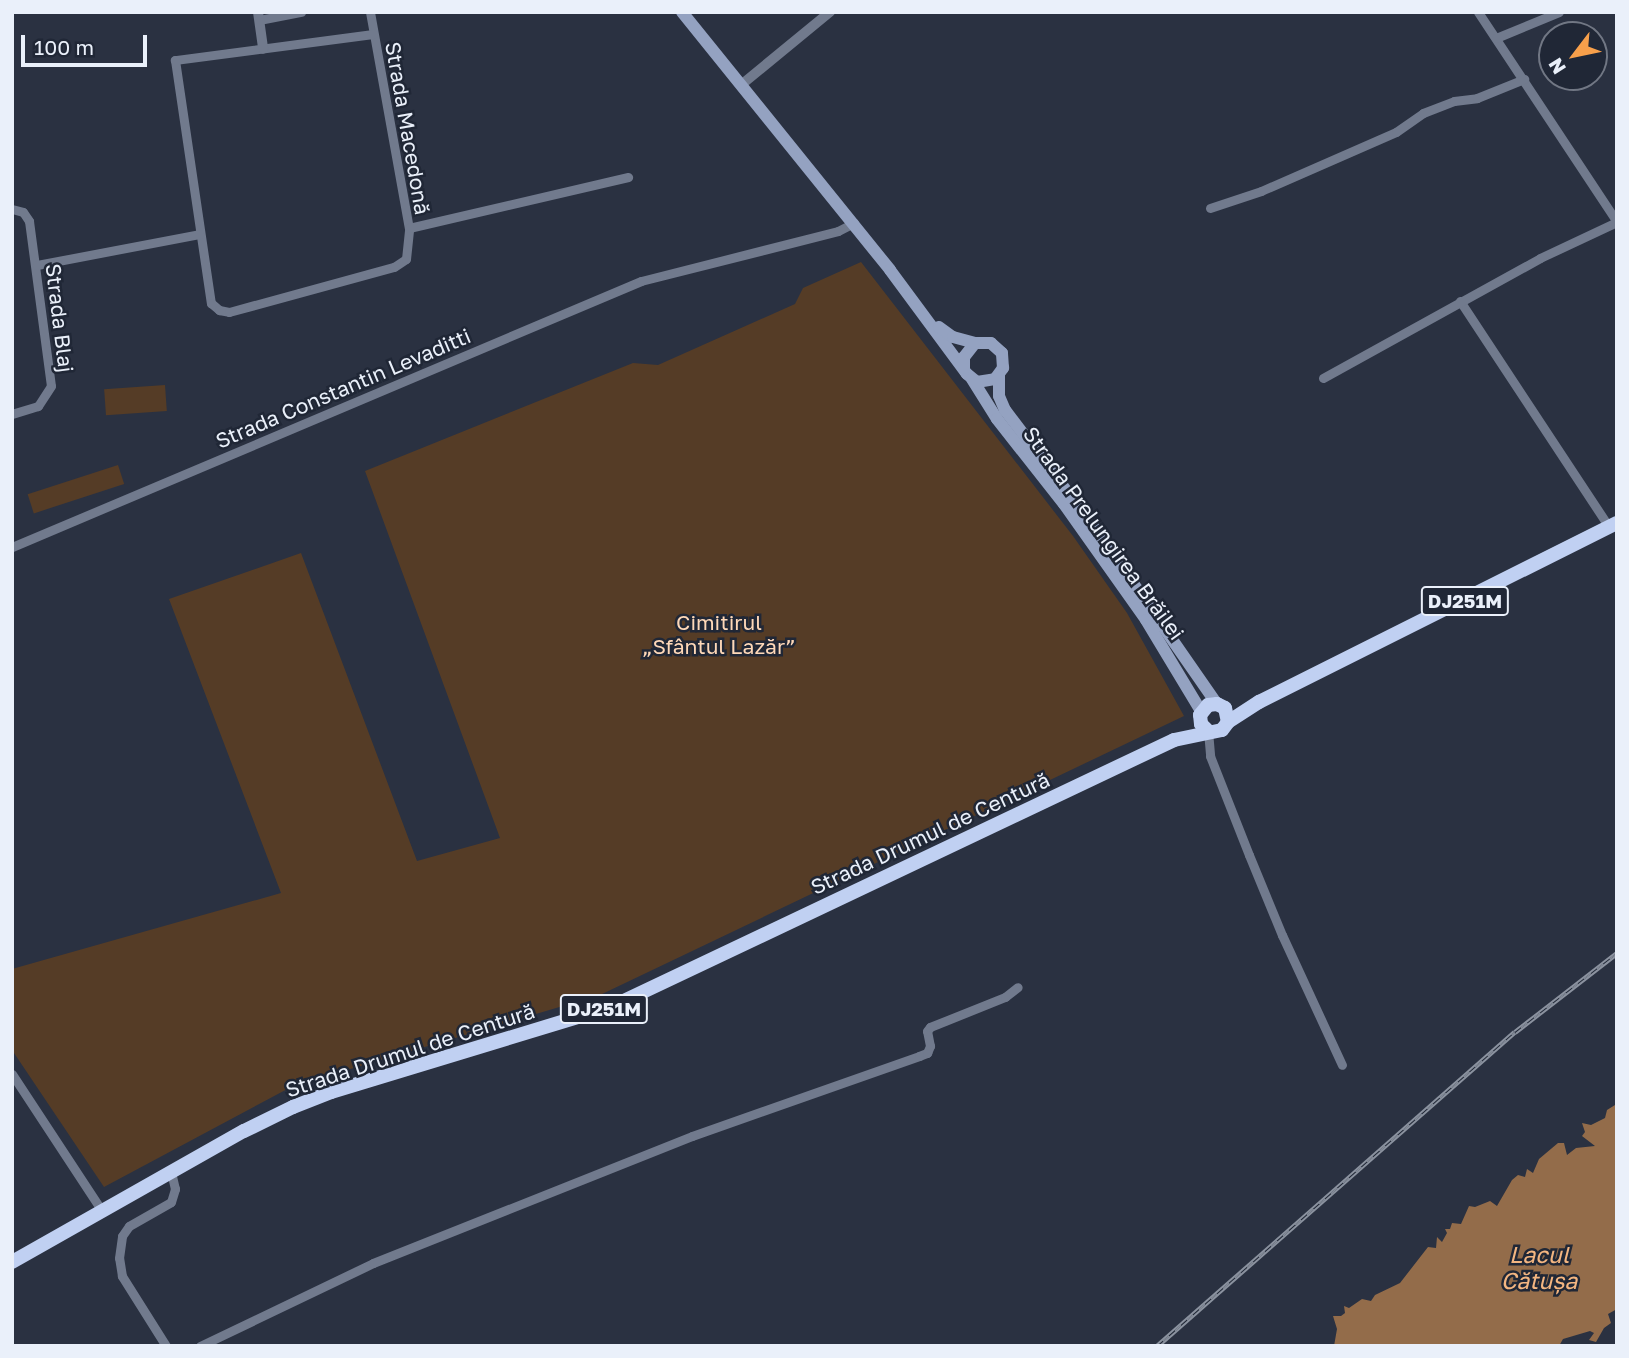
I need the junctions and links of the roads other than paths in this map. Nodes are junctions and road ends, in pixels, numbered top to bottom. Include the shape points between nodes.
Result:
1 (301, 12) edge
2 (370, 12) edge
3 (682, 12) edge
4 (830, 12) edge
5 (1478, 12) edge
6 (1559, 12) edge
7 (259, 16) edge
8 (373, 34) junction
9 (1496, 38) junction
10 (263, 49) junction
11 (1524, 79) junction
12 (741, 85) junction
13 (628, 177) dead end
14 (1210, 208) dead end
15 (14, 209) edge
16 (1617, 222) edge
17 (854, 223) junction
18 (409, 228) junction
19 (199, 234) junction
20 (37, 265) junction
21 (1460, 301) junction
22 (928, 318) junction
23 (975, 343) junction
24 (968, 374) junction
25 (999, 375) junction
26 (1323, 378) dead end
27 (12, 414) edge
28 (1613, 525) edge
29 (12, 547) edge
30 (1259, 702) junction
31 (1219, 705) junction
32 (1201, 713) junction
33 (1228, 722) junction
34 (1208, 731) junction
35 (1174, 740) junction
36 (1018, 986) dead end
37 (1342, 1065) dead end
38 (12, 1074) edge
39 (171, 1172) junction
40 (102, 1210) junction
41 (12, 1262) edge
42 (166, 1346) edge
43 (200, 1346) edge

1 - 7 street
2 - 8 street, Strada Macedonă
3 - 12 main road, Strada Prelungirea Brăilei
4 - 12 street
5 - 9 street
6 - 9 street
7 - 10 street
8 - 10 street, Strada Macedonă
8 - 18 street, Strada Macedonă
9 - 11 street
10 - 19 street, Strada Macedonă via 176,60
11 - 14 street via 1423,113 1395,132 1261,191
11 - 16 street
12 - 17 main road, Strada Prelungirea Brăilei
13 - 18 street
15 - 20 street, Strada Blaj via 27,215
16 - 21 street
17 - 22 main road, Strada Prelungirea Brăilei
17 - 29 street, Strada Constantin Levaditti via 838,231 641,281
18 - 19 street via 406,259 394,267 229,312 211,303
19 - 20 street
20 - 27 street, Strada Blaj via 51,386 38,406
21 - 26 street
21 - 28 street
22 - 23 main road, Strada Prelungirea Brăilei via 953,337
22 - 24 main road, Strada Prelungirea Brăilei
23 - 24 main road via 966,351
23 - 25 main road via 997,347 1004,361
24 - 25 main road via 983,383
24 - 32 main road, Strada Prelungirea Brăilei via 1146,620
25 - 31 main road, Strada Prelungirea Brăilei via 999,396 1005,410
28 - 30 highway, DJ251M
30 - 31 highway
30 - 33 highway
31 - 32 highway via 1208,705
31 - 33 highway
32 - 34 highway via 1201,724
32 - 35 highway
33 - 34 highway via 1222,730
34 - 35 highway
34 - 37 street via 1210,756 1249,855
35 - 39 highway, Strada Drumul de Centură / DJ251M via 611,1007 331,1092 244,1131
36 - 43 street via 1005,997 930,1027 927,1053 692,1136 373,1264
38 - 40 street
39 - 40 highway, Strada Drumul de Centură / DJ251M
39 - 42 street via 175,1189 171,1202 128,1226 119,1258 122,1276
40 - 41 highway, Strada Drumul de Centură / DJ251M

